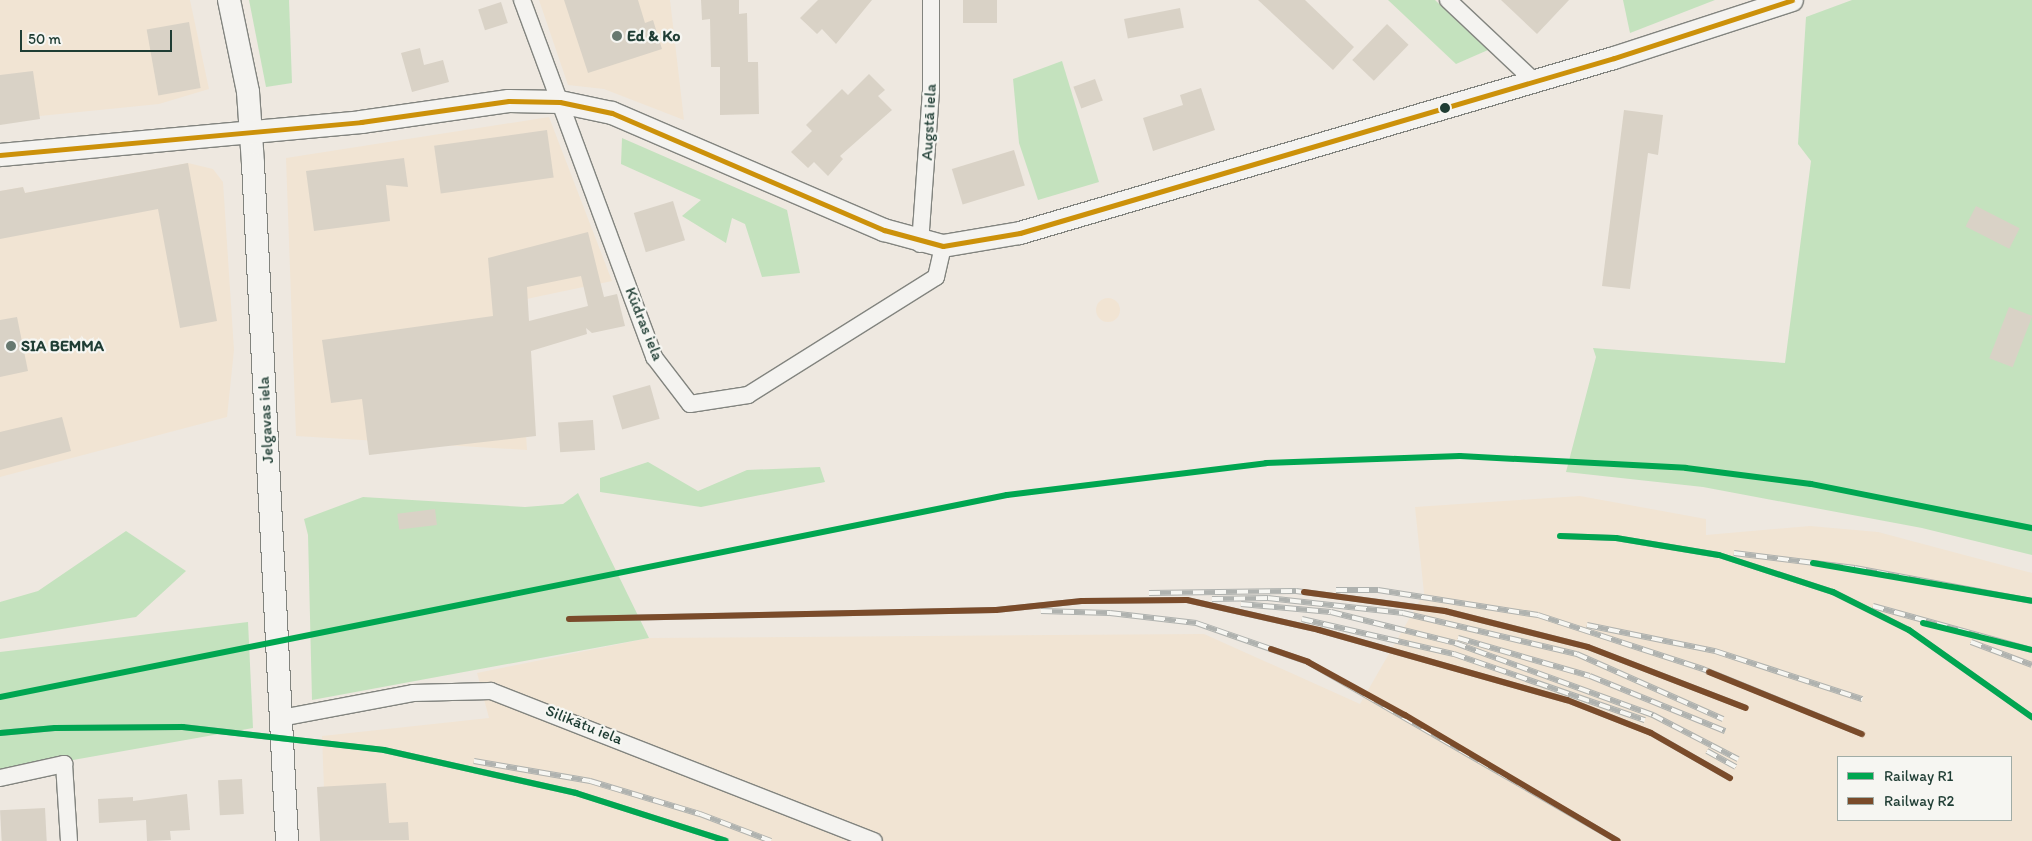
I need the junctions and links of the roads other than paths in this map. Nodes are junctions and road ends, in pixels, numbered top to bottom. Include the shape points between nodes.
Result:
1 (229, 0) edge
2 (522, 0) edge
3 (931, 0) edge
4 (1448, 0) edge
5 (1792, 0) edge
6 (1534, 81) junction
7 (560, 102) junction
8 (250, 129) junction
9 (0, 155) edge
10 (920, 244) junction
11 (943, 246) junction
12 (281, 718) junction
13 (0, 778) edge
14 (69, 841) edge
15 (287, 841) edge
16 (874, 841) edge

1 - 8 street, Jelgavas iela via 248,92
2 - 7 street, Kūdras iela
3 - 10 street, Augstā iela via 931,91
4 - 6 street
5 - 6 street
6 - 11 street via 1020,232
7 - 8 street via 509,100 361,122
7 - 10 street via 612,113
7 - 11 street, Kūdras iela via 654,357 690,404 748,396 936,277
8 - 9 street
8 - 12 street, Jelgavas iela
10 - 11 street
12 - 15 street, Jelgavas iela
12 - 16 street, Silikātu iela via 413,692 491,691
13 - 14 street via 64,764

